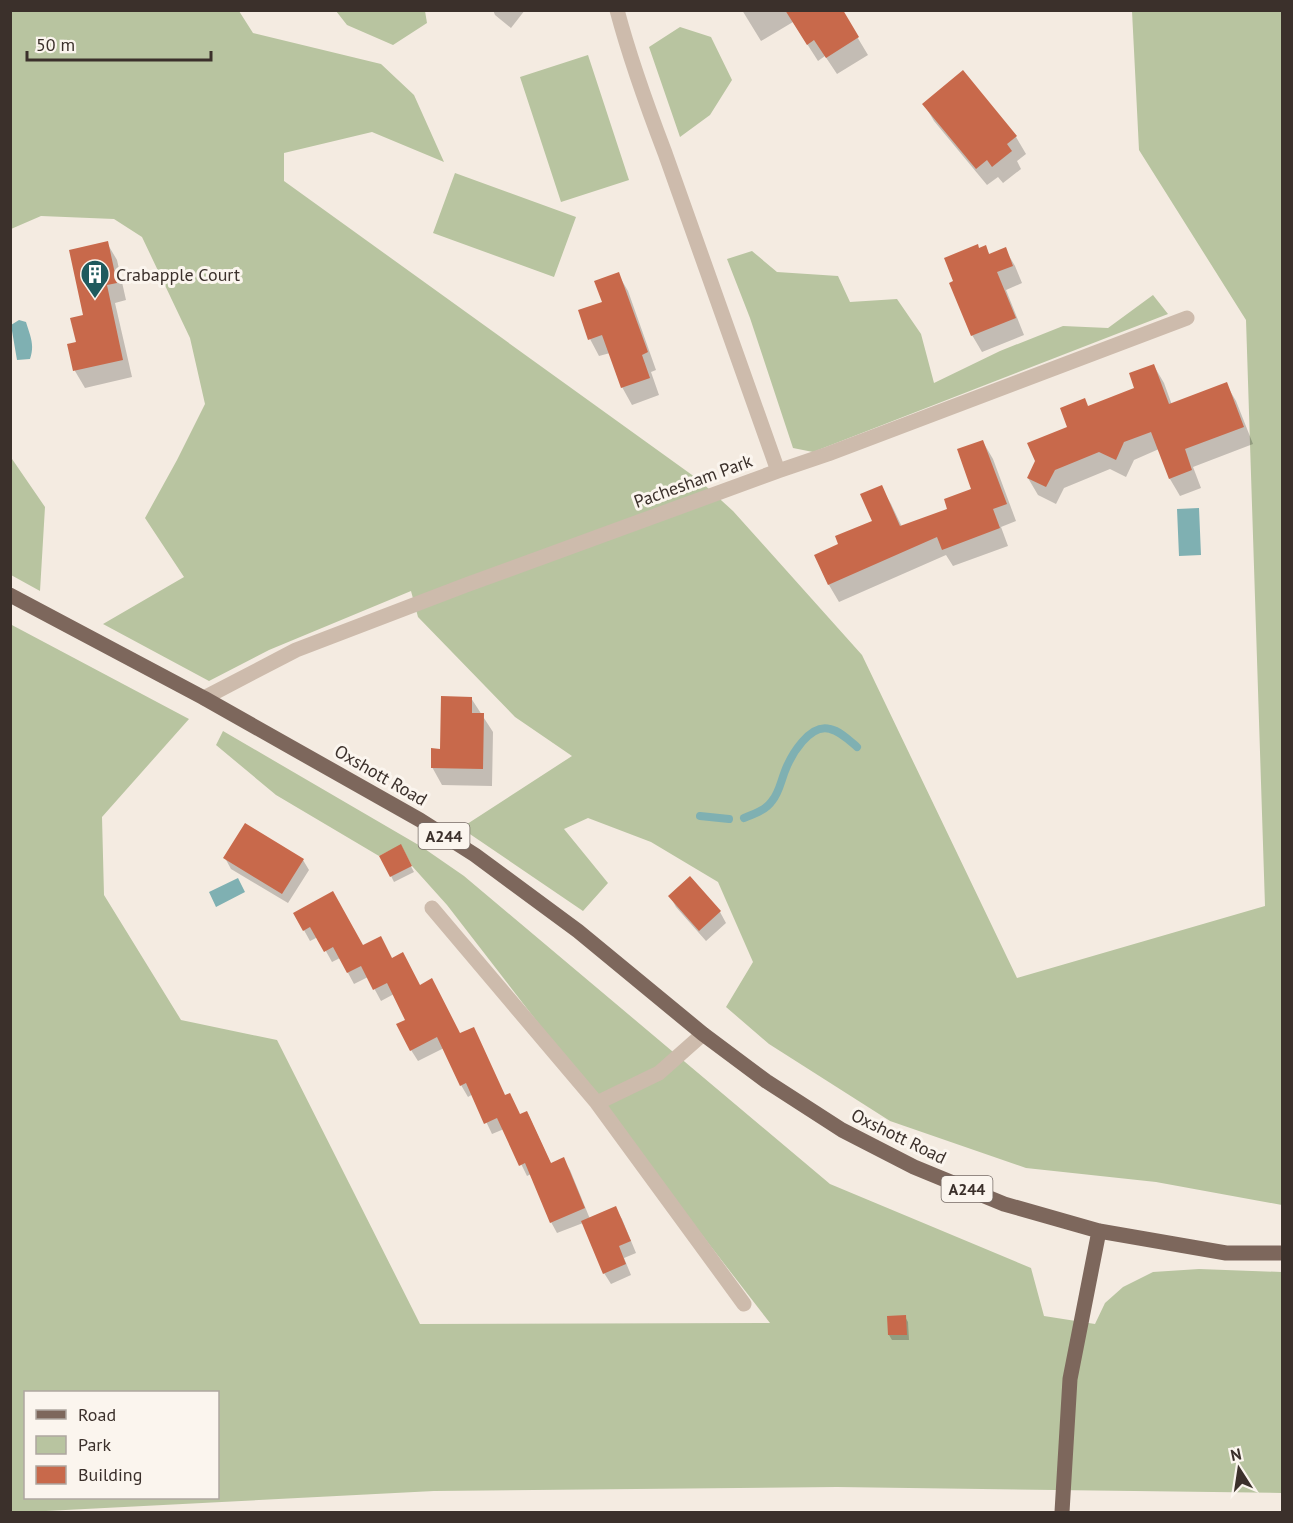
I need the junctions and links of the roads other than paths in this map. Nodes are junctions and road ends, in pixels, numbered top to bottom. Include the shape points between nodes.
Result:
1 (617, 10) edge
2 (1187, 318) dead end
3 (778, 471) junction
4 (10, 595) edge
5 (204, 698) junction
6 (432, 908) dead end
7 (703, 1034) junction
8 (597, 1103) junction
9 (1099, 1231) junction
10 (1282, 1253) edge
11 (744, 1304) dead end
12 (1062, 1512) edge

1 - 3 street, Pachesham Park
2 - 3 street
3 - 5 street, Pachesham Park via 296,650
4 - 5 main road, Oxshott Road / A244
5 - 7 main road, Oxshott Road / A244 via 475,855 578,932
6 - 8 street
7 - 8 street via 659,1073
7 - 9 main road, Oxshott Road / A244 via 833,1124 914,1167 1004,1204
8 - 11 street
9 - 10 main road, Oxshott Road / A244 via 1226,1253
9 - 12 main road via 1072,1368

